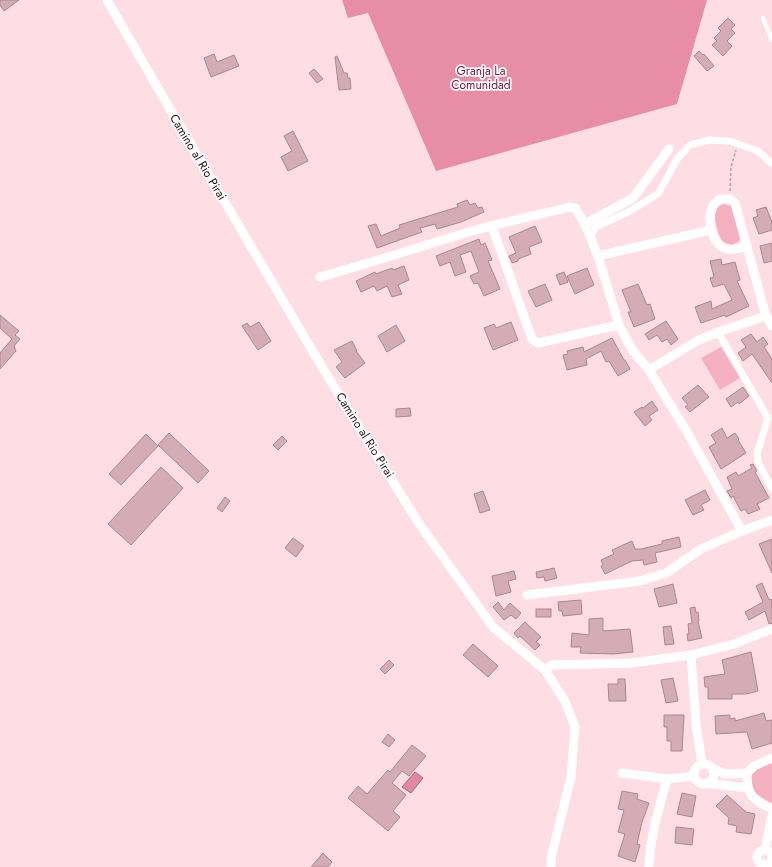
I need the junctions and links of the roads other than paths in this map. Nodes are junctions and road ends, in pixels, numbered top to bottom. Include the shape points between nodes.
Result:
1 (107, 0) edge
2 (763, 18) dead end
3 (772, 40) edge
4 (669, 149) dead end
5 (772, 164) edge
6 (585, 224) junction
7 (492, 226) junction
8 (711, 230) junction
9 (590, 236) junction
10 (747, 246) junction
11 (598, 256) junction
12 (320, 276) dead end
13 (766, 316) junction
14 (619, 325) junction
15 (772, 326) edge
16 (718, 332) junction
17 (649, 370) junction
18 (772, 489) edge
19 (772, 520) edge
20 (742, 531) junction
21 (527, 595) dead end
22 (772, 630) edge
23 (691, 655) junction
24 (545, 670) junction
25 (772, 758) edge
26 (702, 764) junction
27 (712, 768) junction
28 (622, 773) dead end
29 (747, 773) junction
30 (694, 776) junction
31 (667, 779) junction
32 (706, 783) junction
33 (747, 788) junction
34 (772, 809) edge
35 (772, 816) edge
36 (769, 853) edge
37 (772, 859) edge
38 (551, 867) edge
39 (649, 867) edge

1 - 24 street, Camino al Rio Pirai via 322,367 418,522 493,627
2 - 3 lane
4 - 6 street via 633,198
5 - 9 street via 758,151 730,140 709,140 690,145 678,158 658,194 596,227
6 - 7 street via 575,208 570,207
6 - 9 street
7 - 12 street
7 - 14 street via 532,339 538,343 551,341
8 - 10 street via 715,239 727,249
8 - 10 street via 713,206 720,199 730,199 735,203
8 - 11 street
9 - 11 street
10 - 13 street
11 - 14 street
13 - 15 street
13 - 16 street
14 - 17 street
16 - 17 street via 697,341
16 - 18 street via 768,418 757,454 758,462
17 - 20 street via 686,430
19 - 20 street
20 - 21 street via 701,549 666,573 640,581
22 - 23 street via 734,644
23 - 24 street via 631,663 552,665
23 - 26 street
24 - 38 street, Camino al Rio Pirai via 565,701 575,727 571,777
25 - 29 street via 754,766
26 - 27 street
26 - 30 street via 696,767
27 - 29 street via 725,774
27 - 32 street via 713,777
28 - 31 street
29 - 33 street
30 - 31 street
30 - 32 street via 698,781
31 - 39 street via 655,825
32 - 33 street
33 - 34 street via 754,799
35 - 36 street via 766,845
36 - 37 street via 762,850 758,853 758,861 765,865

